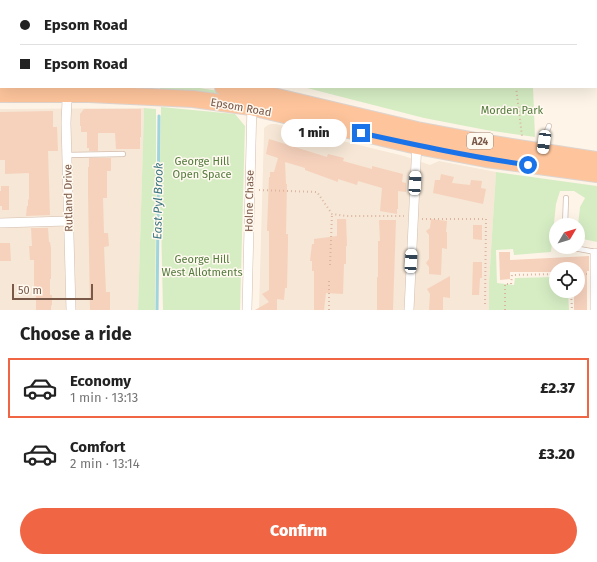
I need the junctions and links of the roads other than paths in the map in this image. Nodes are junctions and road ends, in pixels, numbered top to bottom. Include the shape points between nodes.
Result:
1 (225, 88) edge
2 (66, 90) edge
3 (0, 94) edge
4 (252, 99) junction
5 (549, 126) dead end
6 (417, 138) junction
7 (123, 154) dead end
8 (67, 155) junction
9 (541, 159) junction
10 (597, 160) edge
11 (597, 174) edge
12 (566, 198) dead end
13 (565, 218) edge
14 (68, 221) junction
15 (0, 223) edge
16 (585, 250) edge
17 (596, 252) edge
18 (70, 310) edge
19 (247, 310) edge
20 (410, 310) edge
21 (595, 310) edge

1 - 4 highway, Epsom Road / A24
2 - 3 highway, Epsom Road / A24
2 - 4 highway, Epsom Road / A24 via 187,99
2 - 8 street, Rutland Drive
4 - 6 highway, Epsom Road / A24
4 - 19 street, Holne Chase
5 - 9 lane
6 - 9 highway, Epsom Road / A24 via 486,159
6 - 20 street
7 - 8 lane
8 - 14 street, Rutland Drive
9 - 10 highway, Epsom Road / A24
9 - 11 highway, Epsom Road / A24
12 - 13 lane
14 - 15 street
14 - 18 street, Rutland Drive
16 - 17 lane
17 - 21 street

